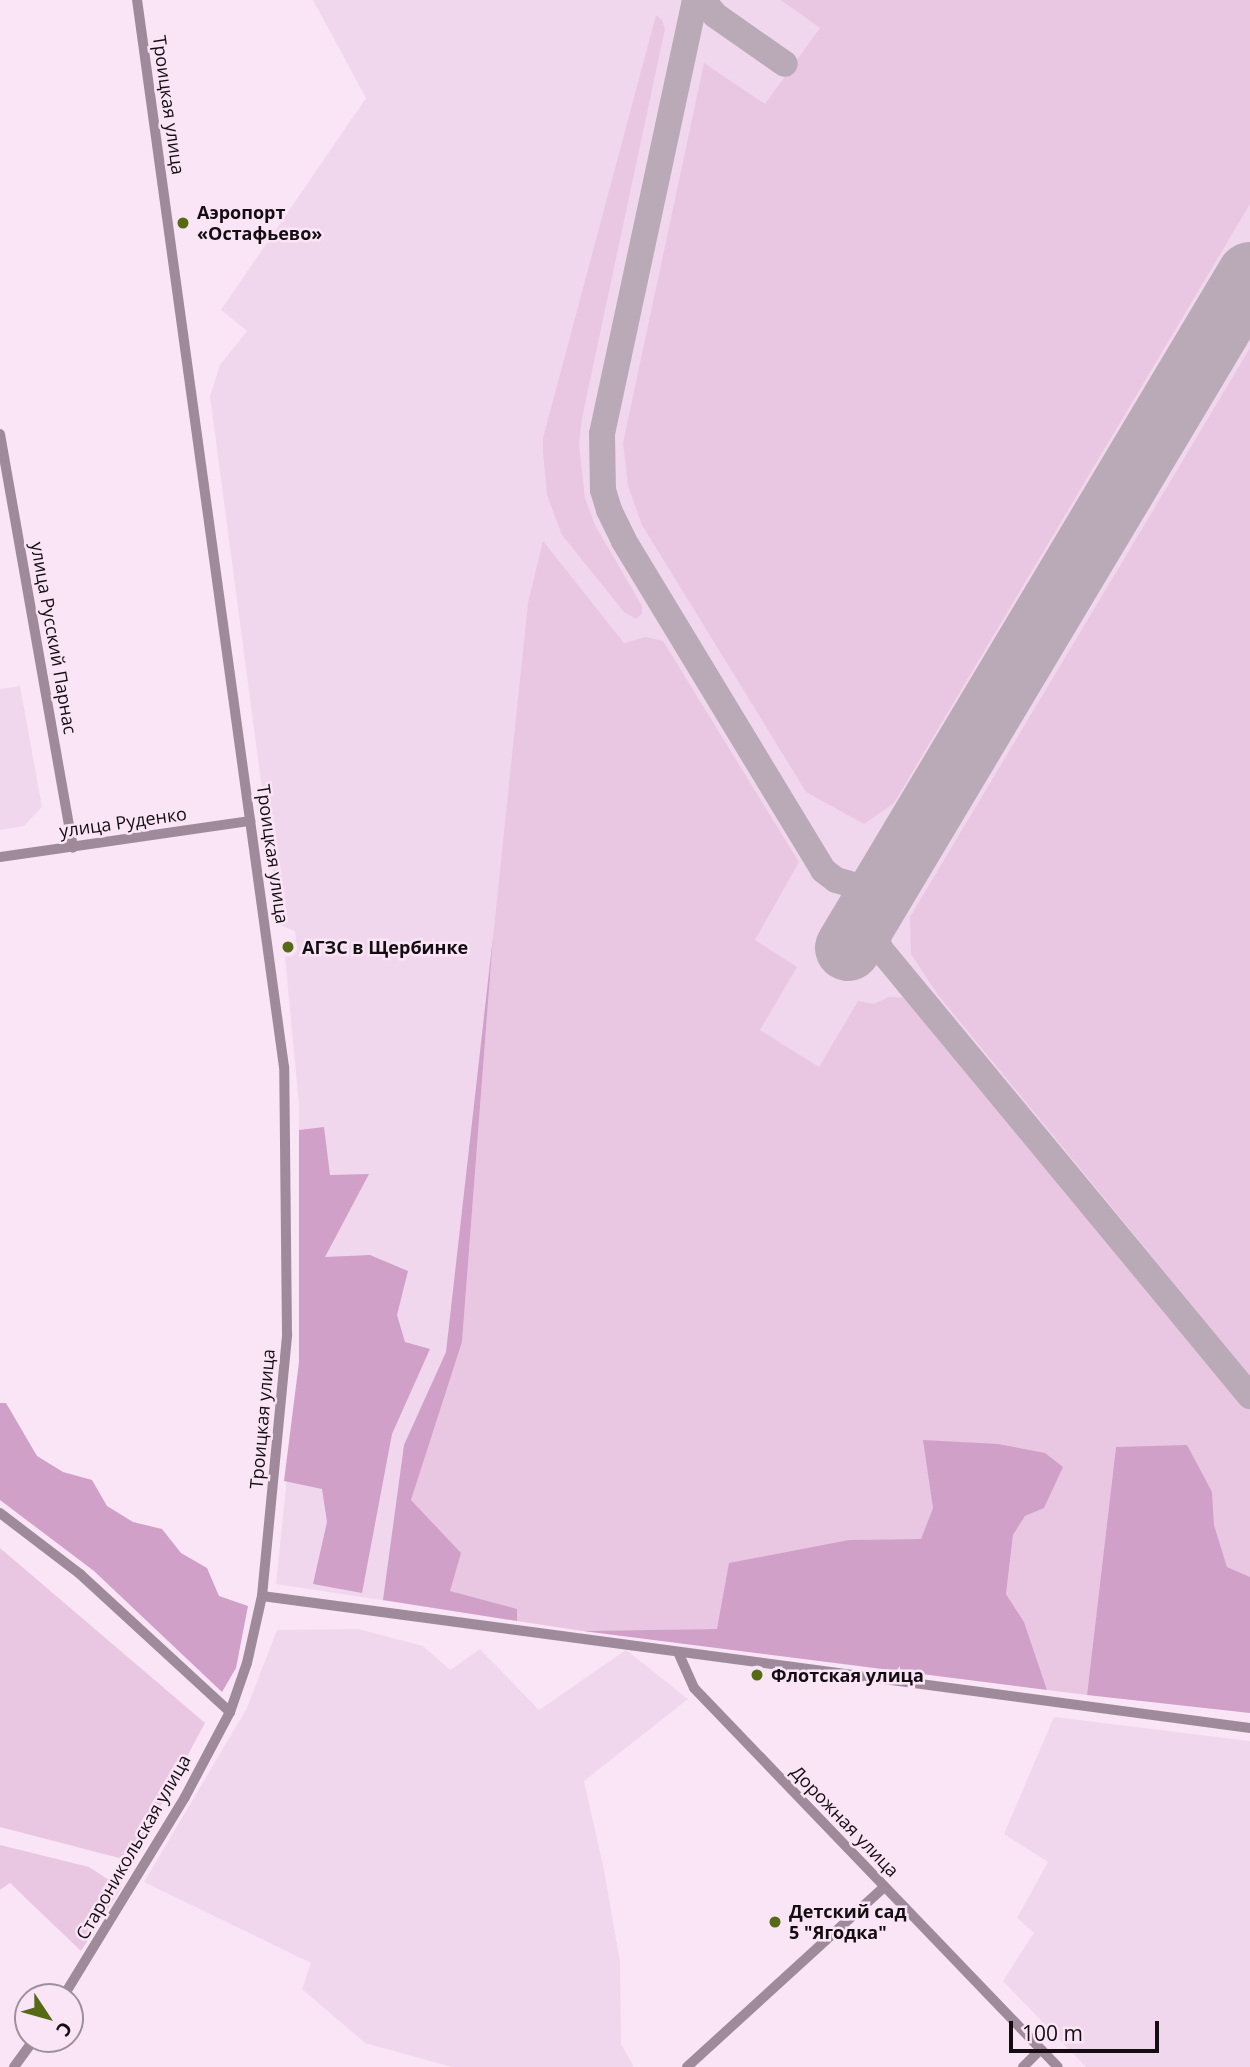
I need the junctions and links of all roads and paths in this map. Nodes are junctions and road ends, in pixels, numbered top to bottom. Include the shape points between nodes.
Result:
1 (137, 0) edge
2 (0, 434) edge
3 (250, 821) junction
4 (73, 848) junction
5 (0, 857) edge
6 (0, 1513) edge
7 (262, 1596) junction
8 (678, 1651) junction
9 (230, 1712) junction
10 (1250, 1728) edge
11 (884, 1887) junction
12 (72, 1983) edge
13 (1040, 2050) junction
14 (687, 2067) edge
15 (1023, 2067) edge
16 (1058, 2067) edge

1 - 3 street, Троицкая улица
2 - 4 street, улица Русский Парнас
3 - 4 street, улица Руденко
3 - 7 street, Троицкая улица via 279,1018 286,1110 287,1334
4 - 5 street, улица Руденко
6 - 9 street via 80,1574
7 - 8 street
7 - 9 street, Троицкая улица
8 - 10 street
8 - 11 street, Дорожная улица via 694,1688
9 - 12 street, Староникольская улица via 172,1819
11 - 13 street, Дорожная улица
11 - 14 street
13 - 15 street
13 - 16 street, Дорожная улица

